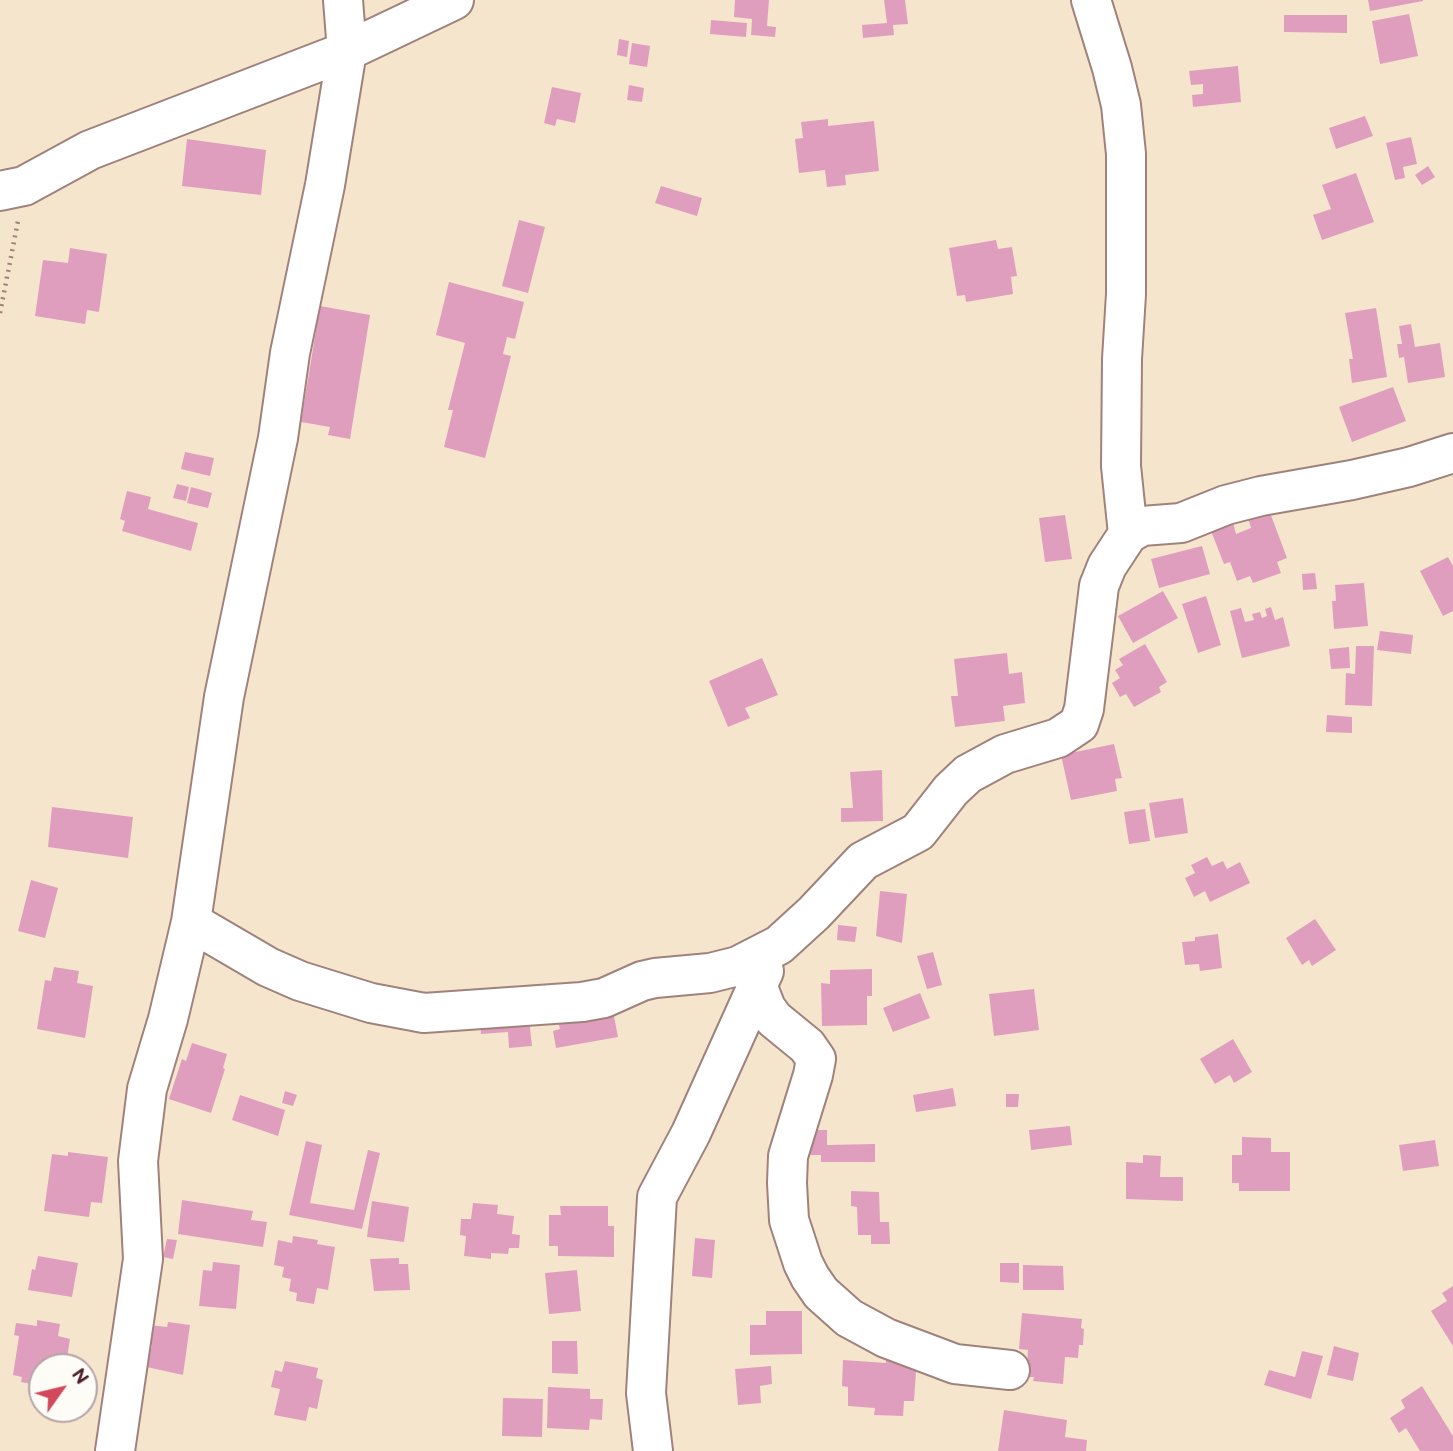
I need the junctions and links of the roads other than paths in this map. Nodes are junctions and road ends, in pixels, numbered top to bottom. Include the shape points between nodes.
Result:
1 (343, 0) edge
2 (454, 0) edge
3 (1091, 0) edge
4 (347, 51) junction
5 (12, 188) edge
6 (1453, 453) edge
7 (1128, 534) junction
8 (191, 922) junction
9 (779, 945) junction
10 (757, 985) junction
11 (1010, 1370) dead end
12 (115, 1451) edge
13 (653, 1451) edge

1 - 4 street
2 - 4 street
3 - 7 street via 1121,105 1126,154 1121,466
4 - 5 street via 90,150
4 - 8 street via 278,438 224,697
6 - 7 street via 1353,481 1261,496 1181,523 1142,526
7 - 9 street via 1099,586 1079,724 1058,738 1005,754 968,774 923,828 853,869
8 - 9 street via 300,981 371,1003 424,1013 604,998 642,981 723,970
8 - 12 street via 141,1127 138,1161 143,1259
9 - 10 street
10 - 11 street via 774,1019 816,1059 787,1170 789,1220 810,1277 849,1318 887,1338 948,1362
10 - 13 street via 657,1197 646,1393

